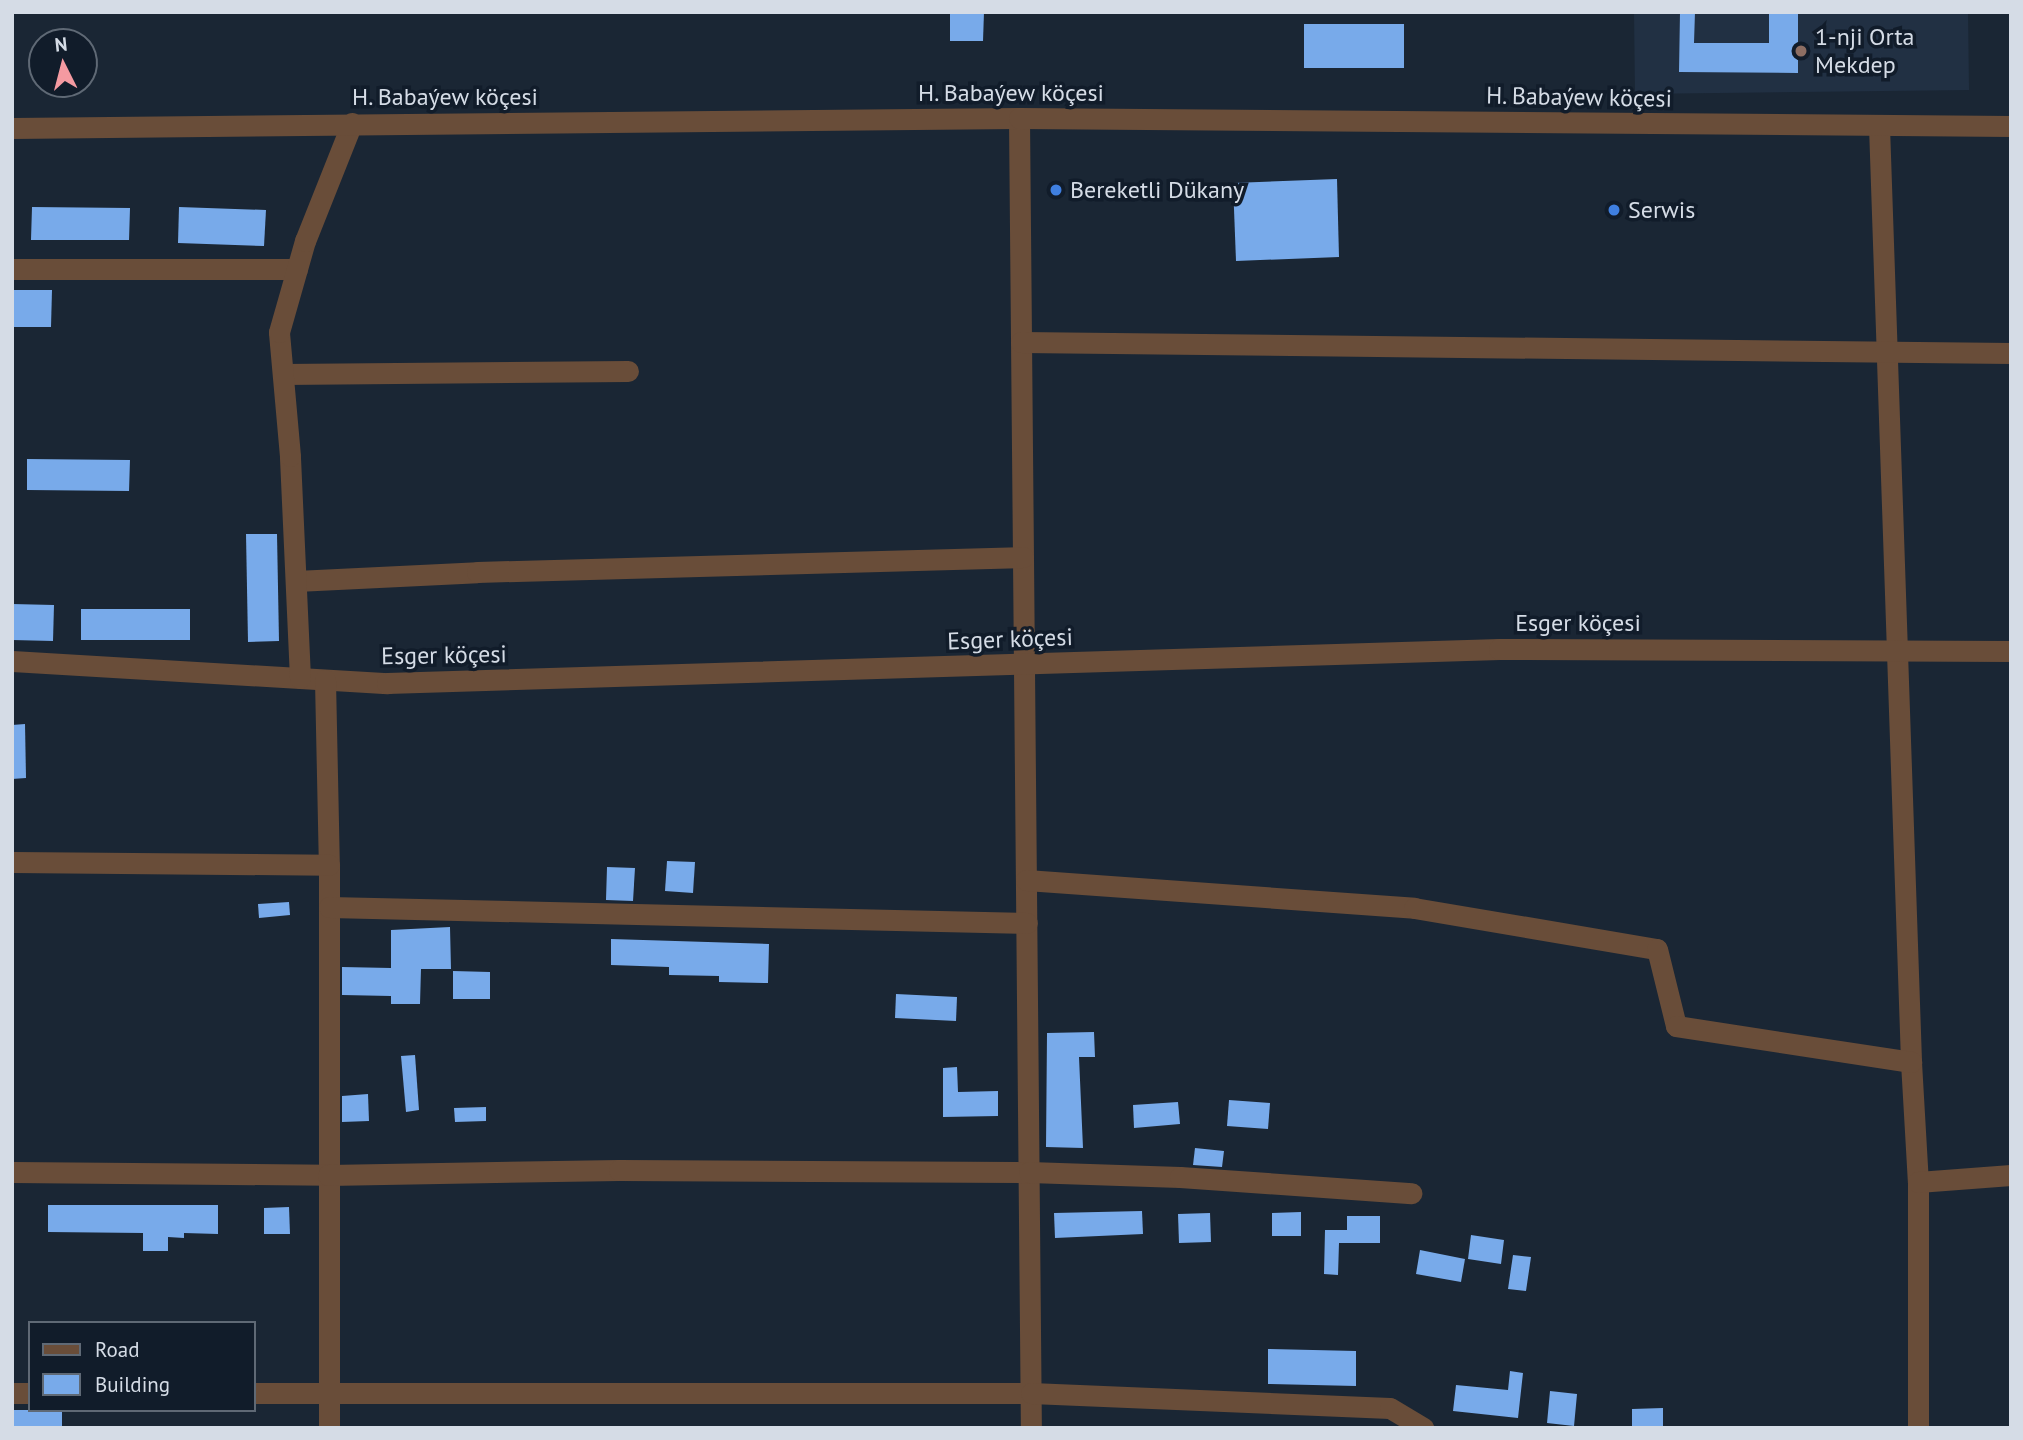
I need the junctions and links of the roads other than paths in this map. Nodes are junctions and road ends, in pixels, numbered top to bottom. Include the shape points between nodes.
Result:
1 (1019, 118) junction
2 (352, 123) junction
3 (1879, 126) junction
4 (2011, 126) edge
5 (12, 128) edge
6 (12, 269) edge
7 (297, 269) junction
8 (1021, 342) junction
9 (1885, 352) junction
10 (2011, 353) edge
11 (628, 371) dead end
12 (283, 374) junction
13 (1023, 557) junction
14 (296, 582) junction
15 (1897, 651) junction
16 (2011, 651) edge
17 (12, 661) edge
18 (1024, 665) junction
19 (300, 678) junction
20 (325, 680) junction
21 (12, 862) edge
22 (329, 865) junction
23 (1026, 880) junction
24 (329, 907) junction
25 (1027, 923) junction
26 (1911, 1062) junction
27 (12, 1172) edge
28 (1029, 1172) junction
29 (328, 1175) junction
30 (2011, 1175) edge
31 (1918, 1182) junction
32 (1411, 1193) dead end
33 (256, 1393) edge
34 (328, 1393) junction
35 (1031, 1393) junction
36 (329, 1428) edge
37 (1031, 1428) edge
38 (1423, 1428) edge
39 (1918, 1428) edge

1 - 2 street, H. Babaýew köçesi
1 - 3 street, H. Babaýew köçesi
1 - 8 street
2 - 5 street, H. Babaýew köçesi
2 - 7 street
3 - 4 street, H. Babaýew köçesi
3 - 9 street
6 - 7 street
7 - 12 street via 279,332
8 - 9 street
8 - 13 street
9 - 10 street
9 - 15 street
11 - 12 street
12 - 14 street
13 - 14 street via 477,572
13 - 18 street
14 - 19 street
15 - 16 street, Esger köçesi
15 - 18 street, Esger köçesi via 1499,649
15 - 26 street
17 - 19 street, Esger köçesi
18 - 20 street, Esger köçesi via 387,683
18 - 23 street
19 - 20 street, Esger köçesi
20 - 22 street
21 - 22 street
22 - 24 street
23 - 25 street
23 - 26 street via 1414,908 1657,949 1676,1026
24 - 25 street
24 - 29 street
25 - 28 street
26 - 31 street
27 - 29 street
28 - 29 street via 619,1170
28 - 32 street
28 - 35 street
29 - 34 street
30 - 31 street
31 - 39 street
33 - 34 street
34 - 35 street
34 - 36 street
35 - 37 street
35 - 38 street via 1390,1408

